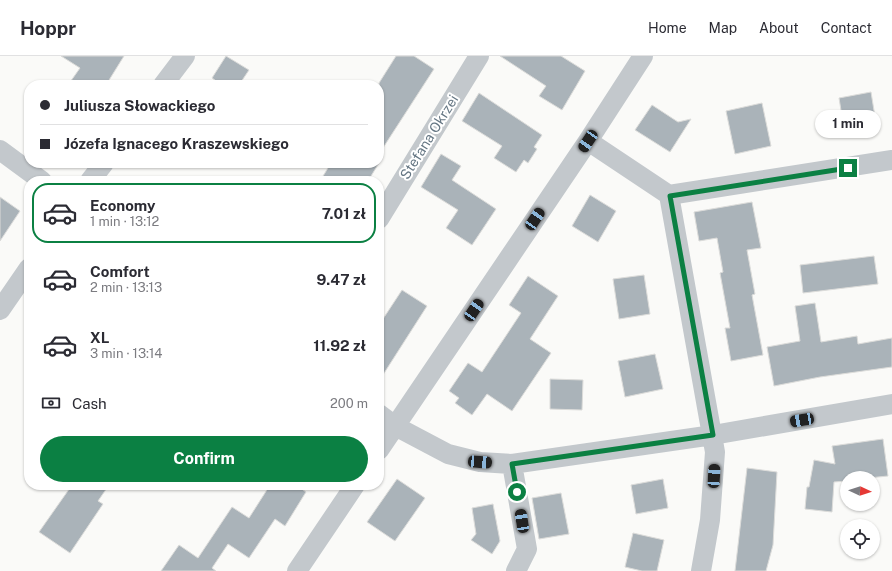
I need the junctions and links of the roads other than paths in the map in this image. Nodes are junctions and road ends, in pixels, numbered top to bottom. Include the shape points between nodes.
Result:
1 (185, 56) edge
2 (479, 56) edge
3 (643, 56) edge
4 (167, 80) edge
5 (588, 141) junction
6 (0, 150) edge
7 (892, 160) edge
8 (24, 168) edge
9 (24, 168) edge
10 (100, 168) edge
11 (35, 176) edge
12 (94, 176) edge
13 (670, 196) junction
14 (384, 211) edge
15 (24, 275) edge
16 (0, 310) edge
17 (892, 404) edge
18 (384, 418) edge
19 (395, 426) junction
20 (713, 435) junction
21 (384, 442) edge
22 (512, 464) junction
23 (353, 490) edge
24 (298, 571) edge
25 (516, 571) edge
26 (701, 571) edge

1 - 4 street
2 - 14 street, Stefana Okrzei
3 - 5 street
5 - 13 street
5 - 19 street
6 - 9 street
7 - 13 street
8 - 11 street
10 - 12 street
13 - 20 street
15 - 16 street
17 - 20 street
18 - 19 street
19 - 21 street
19 - 22 street via 448,454 480,462
20 - 22 street
20 - 26 street via 714,476 710,520
22 - 25 street via 526,549
23 - 24 street

